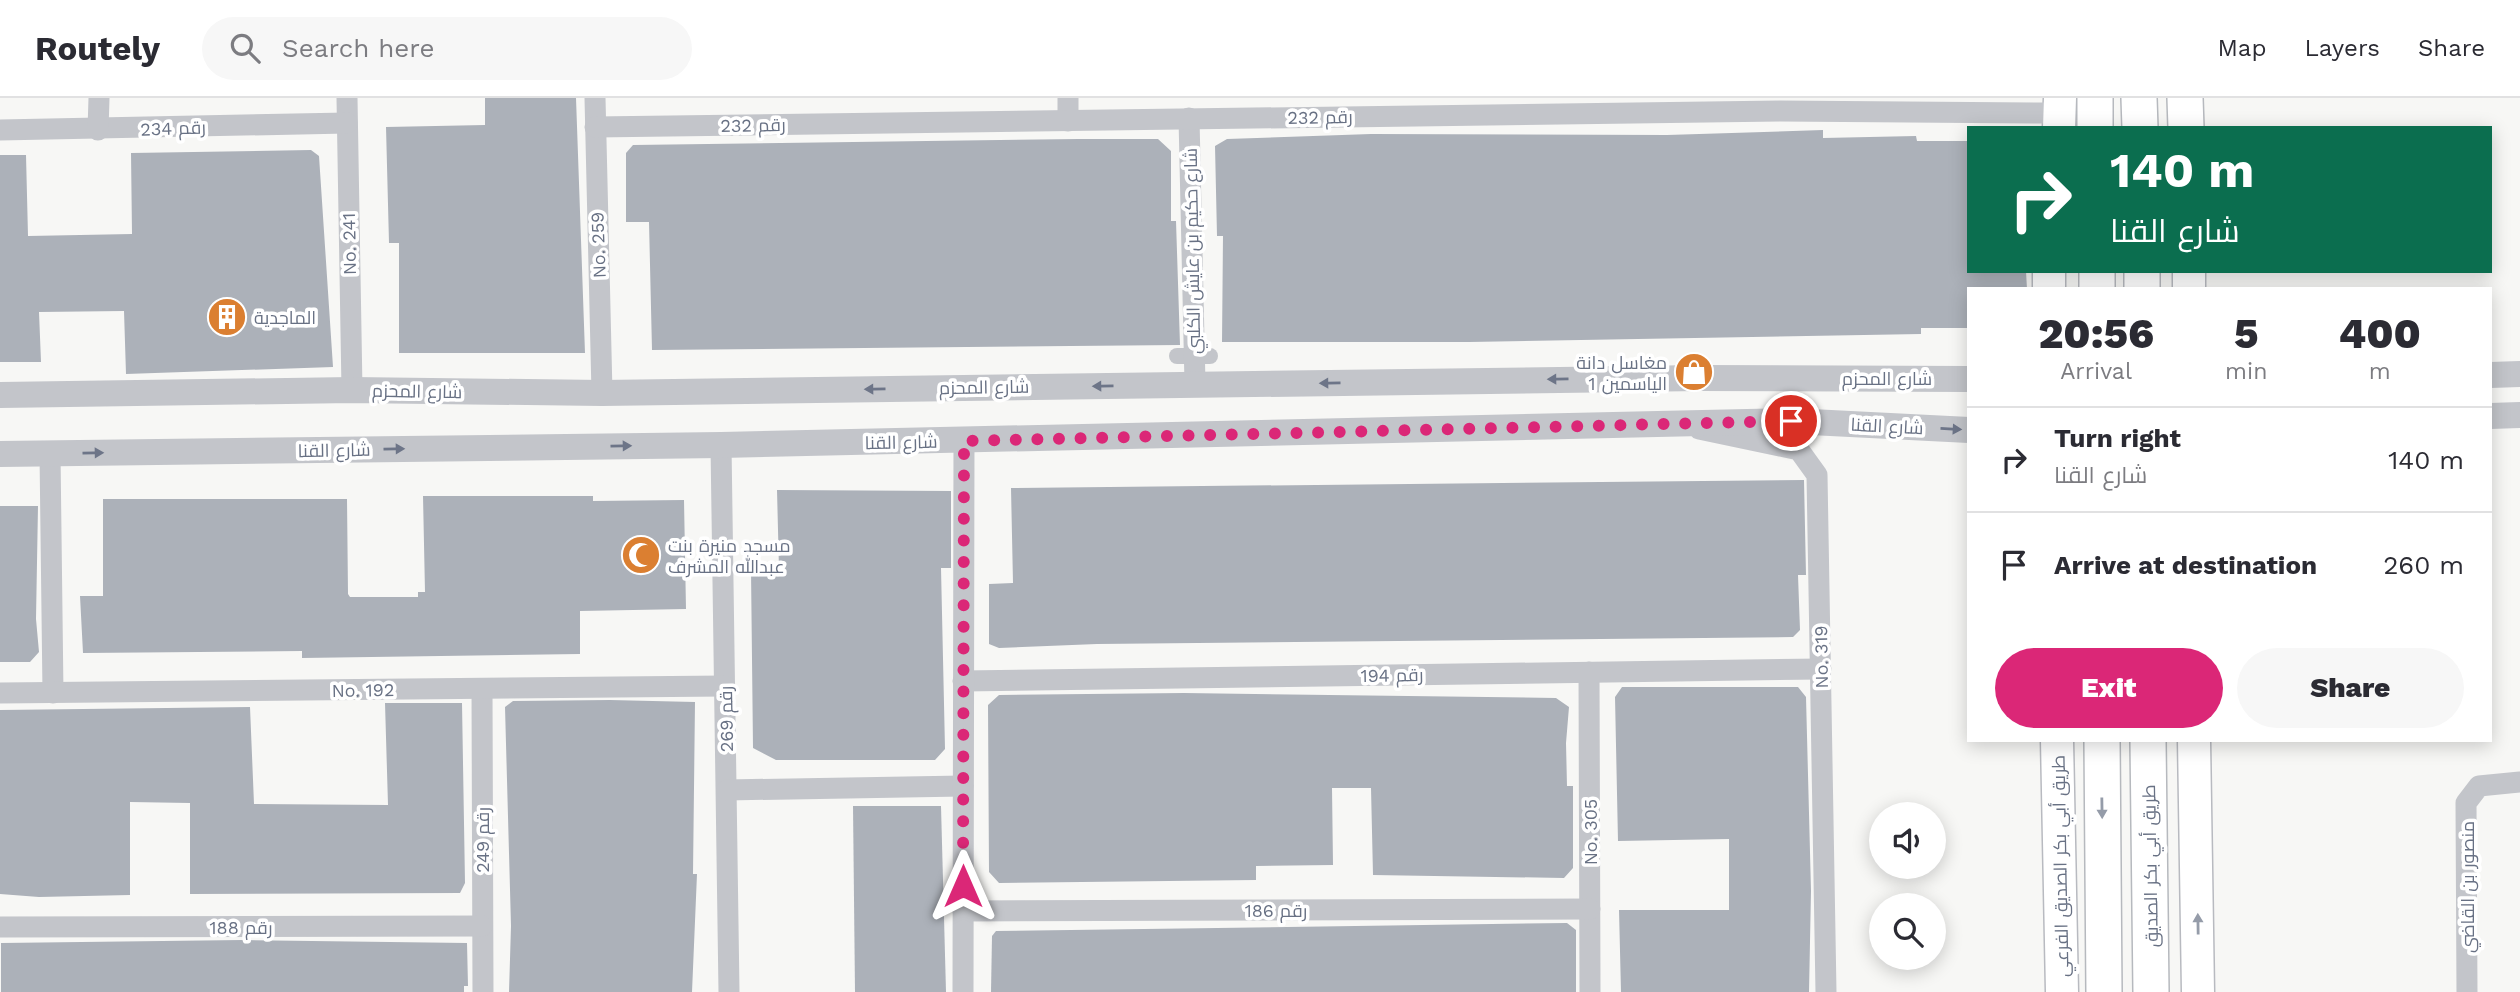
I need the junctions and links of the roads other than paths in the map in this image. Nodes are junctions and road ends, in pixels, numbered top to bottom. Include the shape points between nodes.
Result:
1 (99, 98) edge
2 (347, 98) edge
3 (595, 98) edge
4 (1068, 98) edge
5 (2095, 98) edge
6 (2139, 98) edge
7 (2185, 98) edge
8 (1780, 105) edge
9 (1307, 107) edge
10 (2051, 113) edge
11 (1189, 118) junction
12 (1068, 121) junction
13 (347, 123) junction
14 (2095, 126) edge
15 (2140, 126) edge
16 (2186, 126) edge
17 (595, 127) junction
18 (0, 130) edge
19 (98, 130) junction
20 (2520, 374) edge
21 (2492, 375) edge
22 (1700, 377) junction
23 (1967, 379) edge
24 (1195, 384) junction
25 (352, 390) junction
26 (602, 393) junction
27 (0, 395) edge
28 (2520, 415) edge
29 (2492, 416) edge
30 (1791, 421) junction
31 (1680, 424) junction
32 (1967, 430) edge
33 (964, 441) junction
34 (721, 445) junction
35 (50, 453) junction
36 (0, 454) edge
37 (1821, 669) junction
38 (1589, 672) junction
39 (963, 681) junction
40 (725, 686) junction
41 (482, 689) junction
42 (0, 693) edge
43 (53, 693) junction
44 (2057, 742) edge
45 (2102, 742) edge
46 (2148, 742) edge
47 (2194, 742) edge
48 (2520, 782) edge
49 (963, 786) junction
50 (727, 790) junction
51 (1590, 909) junction
52 (963, 911) junction
53 (482, 926) junction
54 (0, 927) edge
55 (483, 992) edge
56 (729, 992) edge
57 (963, 992) edge
58 (1590, 992) edge
59 (1826, 992) edge
60 (2063, 992) edge
61 (2104, 992) edge
62 (2151, 992) edge
63 (2198, 992) edge
64 (2467, 992) edge

1 - 19 street
2 - 13 street, No. 241
3 - 17 street, No. 259
4 - 12 street
5 - 14 main road
6 - 15 main road
7 - 16 main road
8 - 9 street, رقم 232
8 - 10 street, رقم 232
9 - 11 street, رقم 232
11 - 12 street, رقم 232
11 - 24 street, شارع حكيم بن عايش الكلبي
12 - 17 street, رقم 232
13 - 19 street, رقم 234
13 - 25 street, No. 241
17 - 26 street, No. 259
18 - 19 street, رقم 234
20 - 21 street
22 - 23 street, شارع المحزم
22 -> 24 street, شارع المحزم
22 - 30 street via 1823,379 1842,388 1849,401 1838,419
24 -> 26 street, شارع المحزم
25 - 26 street, شارع المحزم
25 - 27 street, شارع المحزم
28 - 29 street
30 - 31 street, شارع القنا
30 -> 32 street, شارع القنا
31 - 33 street, شارع القنا
31 - 37 street, No. 319 via 1799,450 1816,475
33 - 34 street, شارع القنا
33 - 39 street
35 -> 34 street, شارع القنا
34 - 40 street, رقم 269
35 - 36 street, شارع القنا
35 - 43 street
37 - 38 street, رقم 194
37 - 59 street, No. 319
38 - 39 street, رقم 194
38 - 51 street, No. 305
39 - 49 street
40 - 41 street, No. 192
40 - 50 street, رقم 269
41 - 43 street, No. 192
41 - 53 street, رقم 249
42 - 43 street, No. 192
44 - 60 main road, طريق أبي بكر الصديق الفرعي
45 -> 61 main road
46 - 62 main road, طريق أبي بكر الصديق
63 -> 47 main road
48 - 64 street, منصور بن القاضي via 2479,786 2466,803
49 - 50 street
49 - 52 street
50 - 56 street, رقم 269
51 - 52 street, رقم 186
51 - 58 street, No. 305
52 - 57 street
53 - 54 street, رقم 188
53 - 55 street, رقم 249

